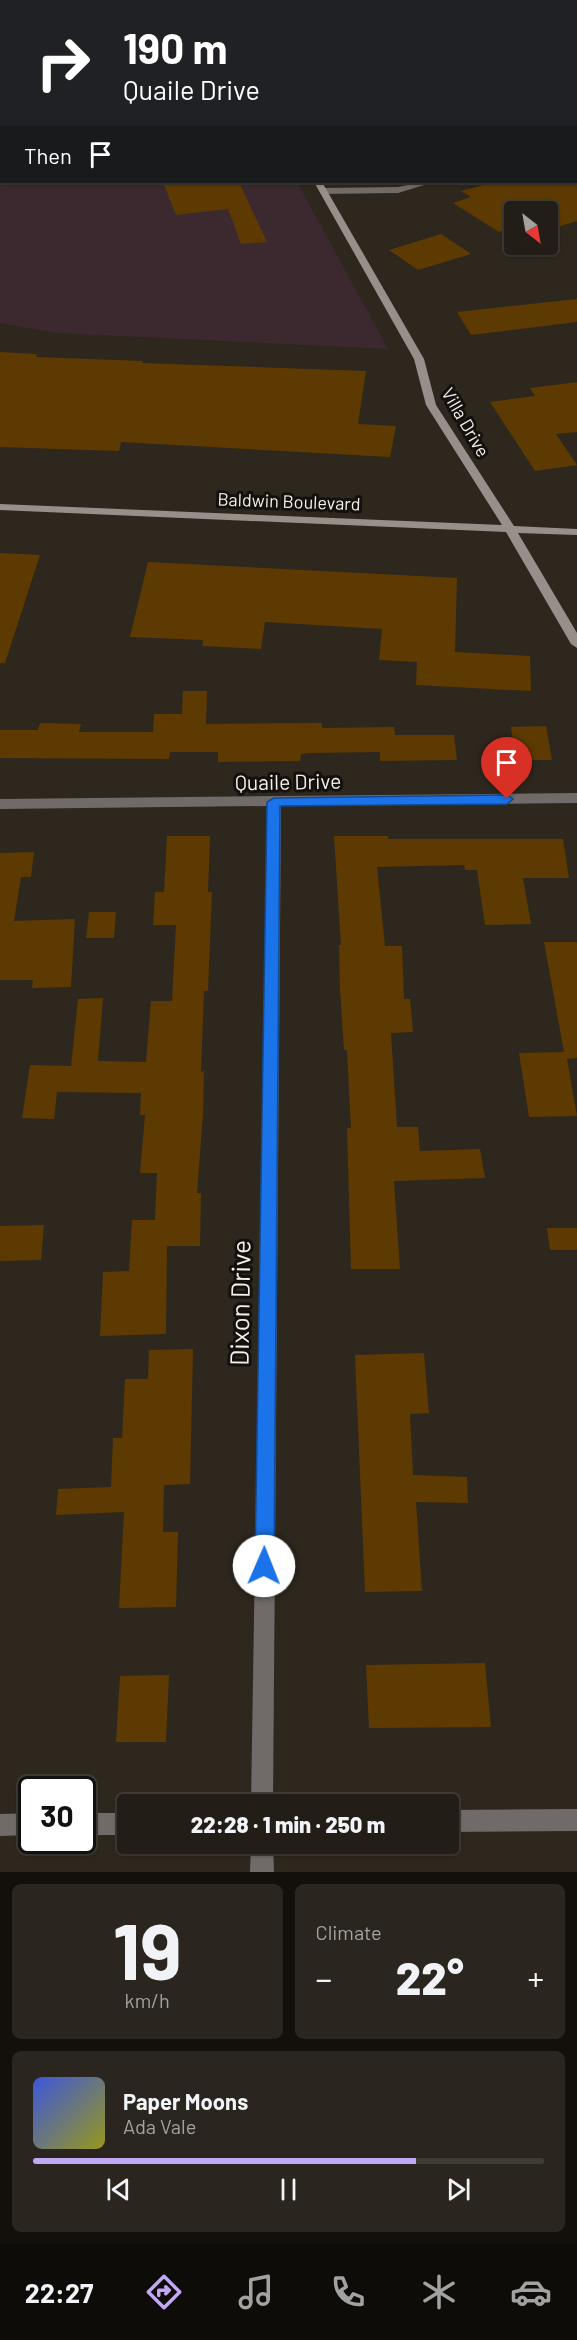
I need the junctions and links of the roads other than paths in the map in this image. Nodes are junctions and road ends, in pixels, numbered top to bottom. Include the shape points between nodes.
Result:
1 (319, 183) edge
2 (426, 183) edge
3 (323, 191) junction
4 (0, 507) edge
5 (510, 529) junction
6 (577, 532) edge
7 (577, 644) edge
8 (577, 798) edge
9 (274, 802) junction
10 (0, 804) edge
11 (262, 1794) edge
12 (577, 1820) edge
13 (459, 1821) edge
14 (18, 1824) edge
15 (96, 1824) edge
16 (117, 1824) edge
17 (0, 1825) edge
18 (262, 1854) edge
19 (262, 1872) edge

1 - 3 street, Villa Drive
2 - 3 street via 398,190
3 - 5 street, Villa Drive via 418,359 431,405
4 - 5 street, Baldwin Boulevard
5 - 6 street, Baldwin Boulevard
5 - 7 street, Villa Drive
8 - 9 street, Quaile Drive
9 - 10 street, Quaile Drive
9 - 11 street, Dixon Drive
12 - 13 street
14 - 17 street
15 - 16 street
18 - 19 street

